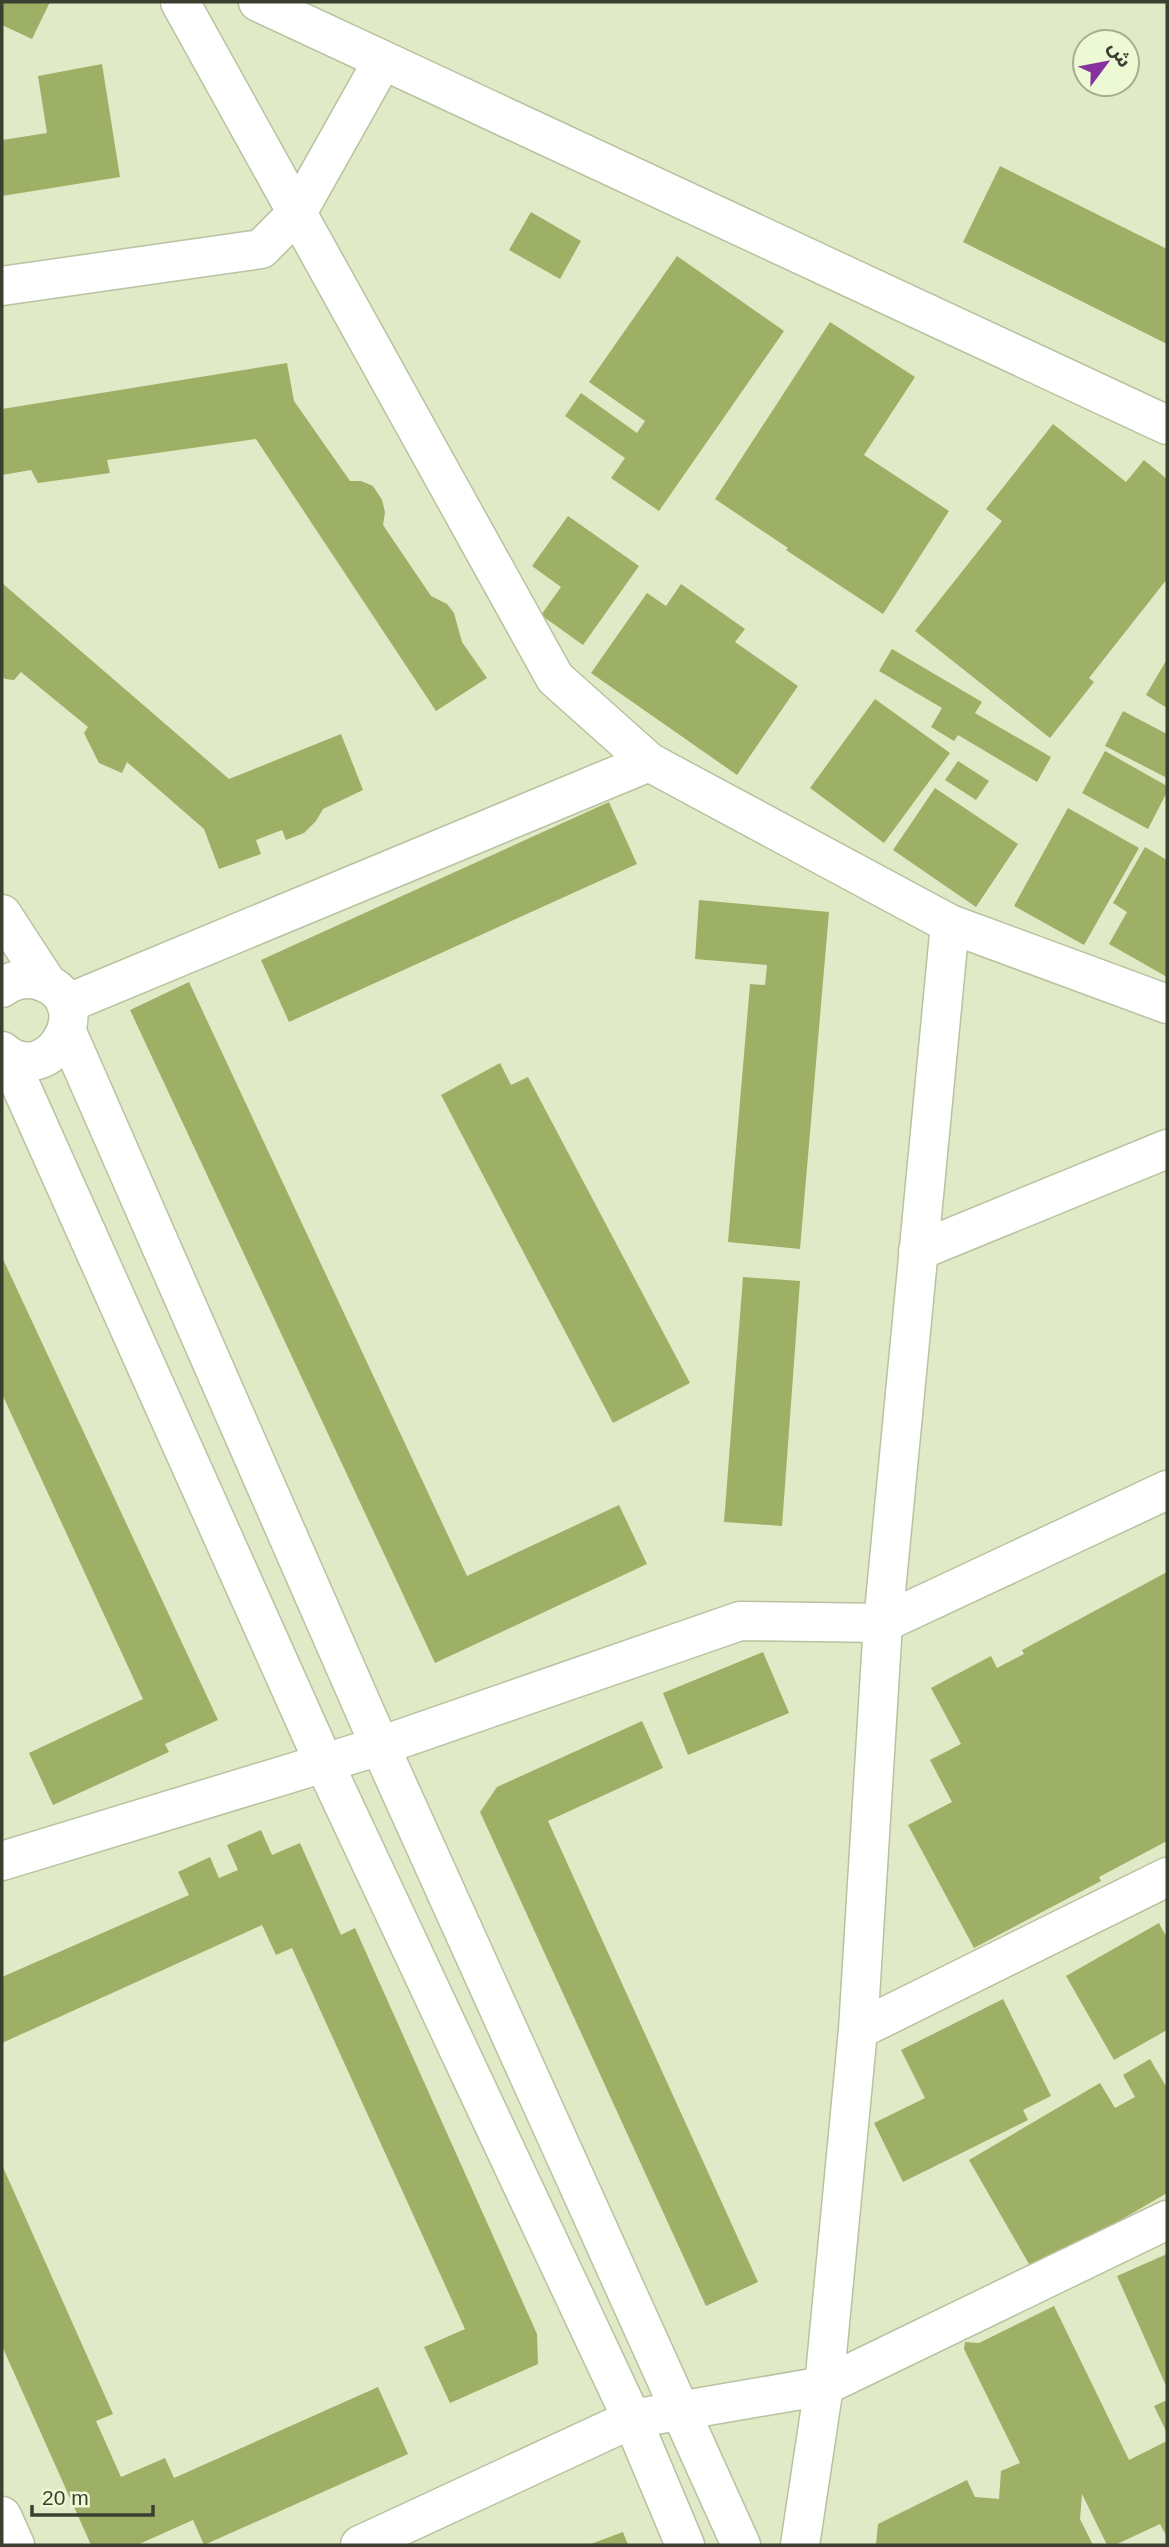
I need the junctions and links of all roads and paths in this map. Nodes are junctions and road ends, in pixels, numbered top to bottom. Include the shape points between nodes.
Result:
1 (180, 2) edge
2 (258, 2) edge
3 (383, 60) junction
4 (298, 214) junction
5 (2, 286) edge
6 (1167, 425) edge
7 (649, 761) junction
8 (2, 914) edge
9 (950, 923) junction
10 (2, 988) edge
11 (1167, 1004) edge
12 (60, 1006) junction
13 (4, 1053) edge
14 (1167, 1149) edge
15 (918, 1251) junction
16 (1167, 1490) edge
17 (883, 1623) junction
18 (380, 1746) junction
19 (324, 1763) junction
20 (2, 1861) edge
21 (1167, 1877) edge
22 (858, 2030) junction
23 (1167, 2220) edge
24 (824, 2386) junction
25 (680, 2409) junction
26 (632, 2419) junction
27 (2, 2516) edge
28 (15, 2545) edge
29 (360, 2545) edge
30 (685, 2545) edge
31 (741, 2545) edge
32 (800, 2545) edge

1 - 4 street
2 - 3 street
3 - 4 street
3 - 6 street
4 - 5 street via 261,249
4 - 7 street via 555,678
7 - 9 street
7 - 12 street
8 - 12 street
9 - 11 street
9 - 15 street
10 - 12 street via 19,979 33,979
12 - 13 street via 60,1045 50,1054 20,1060
12 - 18 street
13 - 19 street
14 - 15 street
15 - 17 street
16 - 17 street
17 - 18 street via 740,1621
17 - 22 street
18 - 19 street
18 - 25 street
19 - 20 street
19 - 26 street
21 - 22 street
22 - 24 street
23 - 24 street
24 - 25 street
24 - 32 street
25 - 26 street
25 - 31 street
26 - 29 street
26 - 30 street
27 - 28 street

